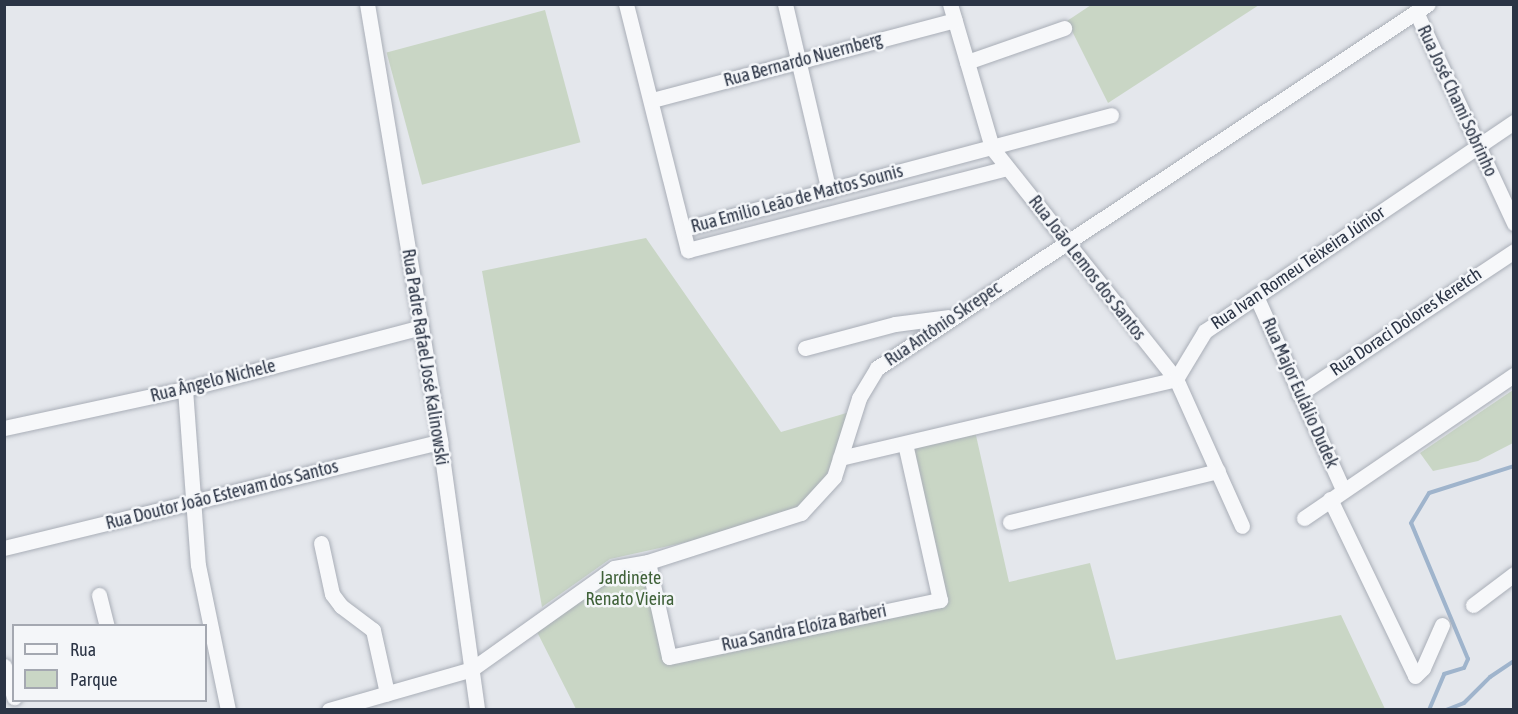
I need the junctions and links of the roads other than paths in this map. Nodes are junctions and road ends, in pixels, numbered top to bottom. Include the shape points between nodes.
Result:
1 (367, 4) edge
2 (626, 4) edge
3 (785, 4) edge
4 (1422, 8) edge
5 (952, 12) edge
6 (1064, 28) dead end
7 (798, 61) junction
8 (967, 62) junction
9 (652, 100) junction
10 (1111, 115) dead end
11 (1514, 122) edge
12 (1478, 146) junction
13 (992, 148) junction
14 (1007, 168) junction
15 (893, 174) junction
16 (830, 191) junction
17 (898, 196) junction
18 (1514, 223) edge
19 (683, 228) junction
20 (1068, 243) junction
21 (1514, 251) edge
22 (1256, 297) junction
23 (951, 316) junction
24 (421, 327) junction
25 (805, 348) dead end
26 (1514, 375) edge
27 (1176, 379) junction
28 (185, 390) junction
29 (1299, 394) junction
30 (4, 428) edge
31 (440, 442) junction
32 (905, 444) junction
33 (840, 458) junction
34 (1218, 471) junction
35 (1343, 490) junction
36 (1329, 499) junction
37 (193, 503) junction
38 (1304, 518) dead end
39 (1010, 522) dead end
40 (1242, 526) dead end
41 (321, 543) dead end
42 (4, 548) edge
43 (648, 562) junction
44 (1512, 577) edge
45 (99, 595) dead end
46 (1473, 605) dead end
47 (106, 624) edge
48 (207, 624) edge
49 (1442, 625) dead end
50 (207, 627) edge
51 (210, 648) edge
52 (5, 667) edge
53 (472, 669) junction
54 (12, 692) edge
55 (387, 693) junction
56 (228, 710) edge
57 (329, 710) edge
58 (477, 710) edge

1 - 24 street, Rua Padre Rafael José Kalinowski
2 - 9 street
3 - 7 street
4 - 12 street, Rua José Chami Sobrinho
4 - 20 street, Rua Antônio Skrepec
5 - 7 street, Rua Bernardo Nuernberg
5 - 8 street, Rua João Lemos dos Santos
6 - 8 street
7 - 9 street, Rua Bernardo Nuernberg
7 - 16 street
8 - 13 street, Rua João Lemos dos Santos
9 - 19 street
10 - 13 street, Rua Emilio Leão de Mattos Sounis
11 - 12 street, Rua Ivan Romeu Teixeira Júnior
12 - 18 street, Rua José Chami Sobrinho
12 - 22 street, Rua Ivan Romeu Teixeira Júnior
13 - 14 street, Rua João Lemos dos Santos
13 - 15 street, Rua Emilio Leão de Mattos Sounis
14 - 17 street, Rua Emilio Leão de Mattos Sounis
14 - 20 street, Rua João Lemos dos Santos
15 - 16 street, Rua Emilio Leão de Mattos Sounis
15 - 17 street
16 - 19 street, Rua Emilio Leão de Mattos Sounis
17 - 19 street, Rua Emilio Leão de Mattos Sounis via 688,250
20 - 23 street, Rua Antônio Skrepec
20 - 27 street, Rua João Lemos dos Santos
21 - 29 street, Rua Doraci Dolores Keretch
22 - 27 street, Rua Ivan Romeu Teixeira Júnior via 1205,331
22 - 29 street, Rua Major Eulálio Dudek
23 - 25 street via 895,324
23 - 33 street, Rua Antônio Skrepec via 870,376
24 - 28 street, Rua Ângelo Nichele
24 - 31 street, Rua Padre Rafael José Kalinowski
26 - 35 street
27 - 32 street
27 - 34 street, Rua João Lemos dos Santos
28 - 30 street, Rua Ângelo Nichele
28 - 37 street
29 - 35 street, Rua Major Eulálio Dudek
31 - 37 street, Rua Doutor João Estevam dos Santos
31 - 53 street, Rua Padre Rafael José Kalinowski
32 - 33 street
32 - 43 street, Rua Sandra Eloíza Barberi via 940,600 669,657
33 - 43 street, Rua Antônio Skrepec via 827,487 801,513
34 - 39 street
34 - 40 street, Rua João Lemos dos Santos
35 - 36 street
36 - 38 street
36 - 49 street via 1415,676 1423,668
37 - 42 street, Rua Doutor João Estevam dos Santos
37 - 48 street
41 - 55 street via 332,594 341,606 373,630
43 - 53 street, Rua Antônio Skrepec via 614,568 598,577
44 - 46 street
45 - 47 street
50 - 51 street
51 - 56 street
52 - 54 street
53 - 55 street
53 - 58 street, Rua Padre Rafael José Kalinowski
55 - 57 street

